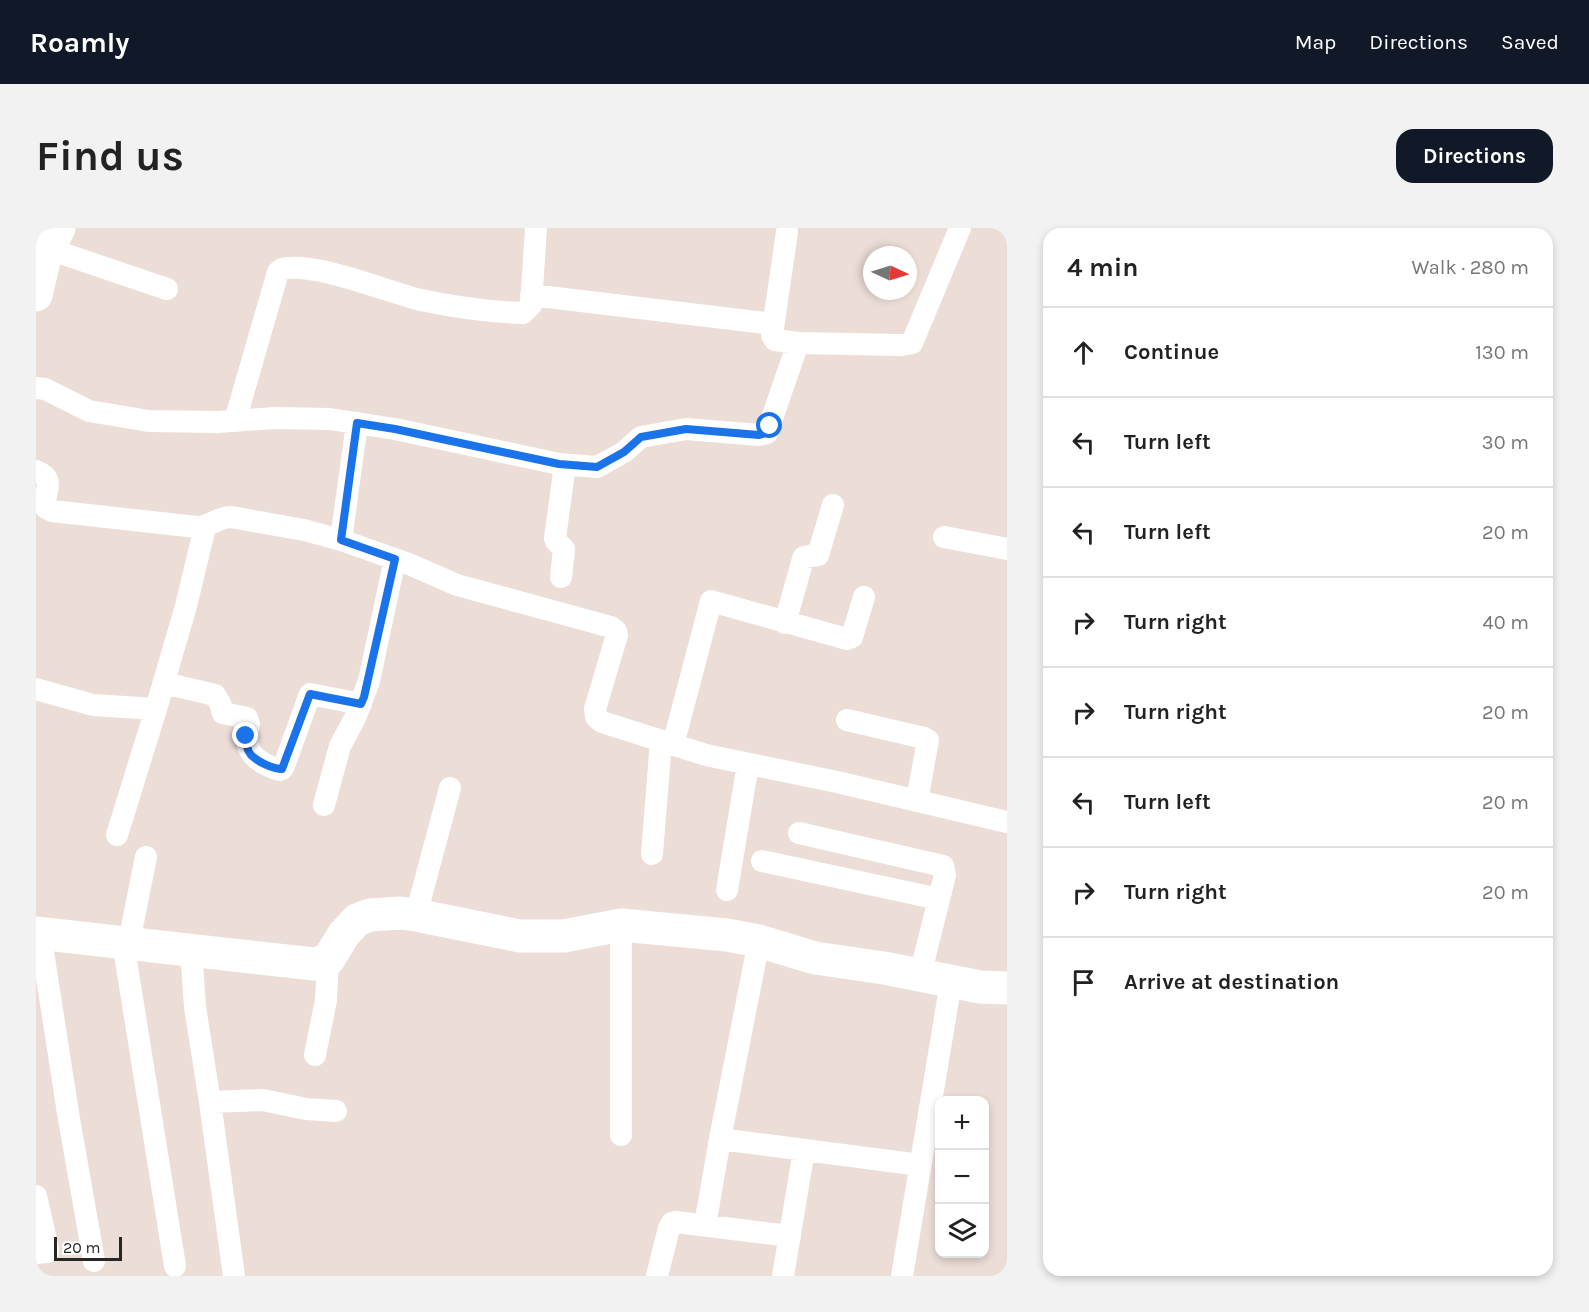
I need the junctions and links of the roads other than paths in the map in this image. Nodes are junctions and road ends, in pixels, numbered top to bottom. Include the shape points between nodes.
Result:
1 (536, 228) edge
2 (960, 228) edge
3 (787, 232) dead end
4 (49, 238) edge
5 (167, 289) dead end
6 (531, 295) junction
7 (36, 296) edge
8 (773, 324) junction
9 (798, 343) junction
10 (36, 388) edge
11 (235, 421) junction
12 (357, 423) junction
13 (565, 465) junction
14 (36, 471) edge
15 (833, 505) dead end
16 (205, 527) junction
17 (944, 537) dead end
18 (341, 540) junction
19 (1007, 549) edge
20 (395, 559) junction
21 (561, 577) dead end
22 (864, 597) dead end
23 (786, 623) junction
24 (164, 683) junction
25 (36, 688) edge
26 (361, 704) junction
27 (156, 709) junction
28 (847, 720) dead end
29 (667, 743) junction
30 (748, 764) junction
31 (450, 788) dead end
32 (916, 801) junction
33 (324, 805) dead end
34 (1007, 822) edge
35 (799, 833) dead end
36 (117, 835) dead end
37 (652, 854) dead end
38 (146, 857) dead end
39 (762, 861) dead end
40 (727, 890) dead end
41 (939, 899) junction
42 (416, 915) junction
43 (621, 925) junction
44 (38, 933) edge
45 (759, 941) junction
46 (126, 942) junction
47 (191, 949) junction
48 (328, 960) junction
49 (920, 975) junction
50 (951, 982) junction
51 (1007, 988) edge
52 (315, 1055) dead end
53 (210, 1102) junction
54 (336, 1111) dead end
55 (621, 1135) dead end
56 (720, 1139) junction
57 (804, 1150) junction
58 (920, 1165) junction
59 (36, 1196) edge
60 (705, 1226) junction
61 (790, 1236) junction
62 (36, 1252) edge
63 (93, 1261) dead end
64 (175, 1266) dead end
65 (234, 1276) edge
66 (657, 1276) edge
67 (783, 1276) edge
68 (902, 1276) edge

1 - 6 street
2 - 9 street via 912,343
3 - 8 street
4 - 5 street
4 - 7 street
6 - 8 street
6 - 11 street via 531,305 523,313 502,312 422,300 316,270 282,269
8 - 9 street via 772,338
9 - 13 street via 766,433 686,429 641,437 597,467
10 - 11 street via 89,411 149,421
11 - 12 street via 330,419
12 - 13 street
12 - 18 street
13 - 21 street via 555,538 564,549
14 - 16 street via 48,481 45,504 52,511
15 - 23 street via 818,555 803,559
16 - 18 street via 231,517
16 - 24 street
17 - 19 street
18 - 20 street
20 - 26 street
20 - 29 street via 457,585 611,627 617,635 596,717
22 - 23 street via 851,639
23 - 29 street via 711,601
24 - 26 street via 215,695 223,713 247,718 246,745 251,754 279,770 284,766 310,694
24 - 27 street
25 - 27 street via 93,705
26 - 33 street via 340,746
27 - 36 street
28 - 32 street via 927,740
29 - 30 street
29 - 37 street
30 - 32 street
30 - 40 street
31 - 42 street
32 - 34 street
35 - 41 street via 944,866
38 - 46 street
39 - 41 street
41 - 49 street
42 - 43 street via 520,936 564,936
42 - 48 street via 382,913 357,920
43 - 45 street
43 - 55 street
44 - 46 street
44 - 63 street
45 - 49 street via 815,958
45 - 56 street
46 - 47 street
46 - 64 street
47 - 48 street via 314,964
47 - 53 street via 195,1007
48 - 52 street via 326,1000
49 - 50 street
50 - 51 street
50 - 58 street
53 - 54 street via 263,1100
53 - 65 street
56 - 57 street
56 - 60 street
57 - 58 street
57 - 61 street
58 - 68 street
59 - 62 street via 48,1249 45,1253
60 - 61 street
60 - 66 street via 672,1223
61 - 67 street

